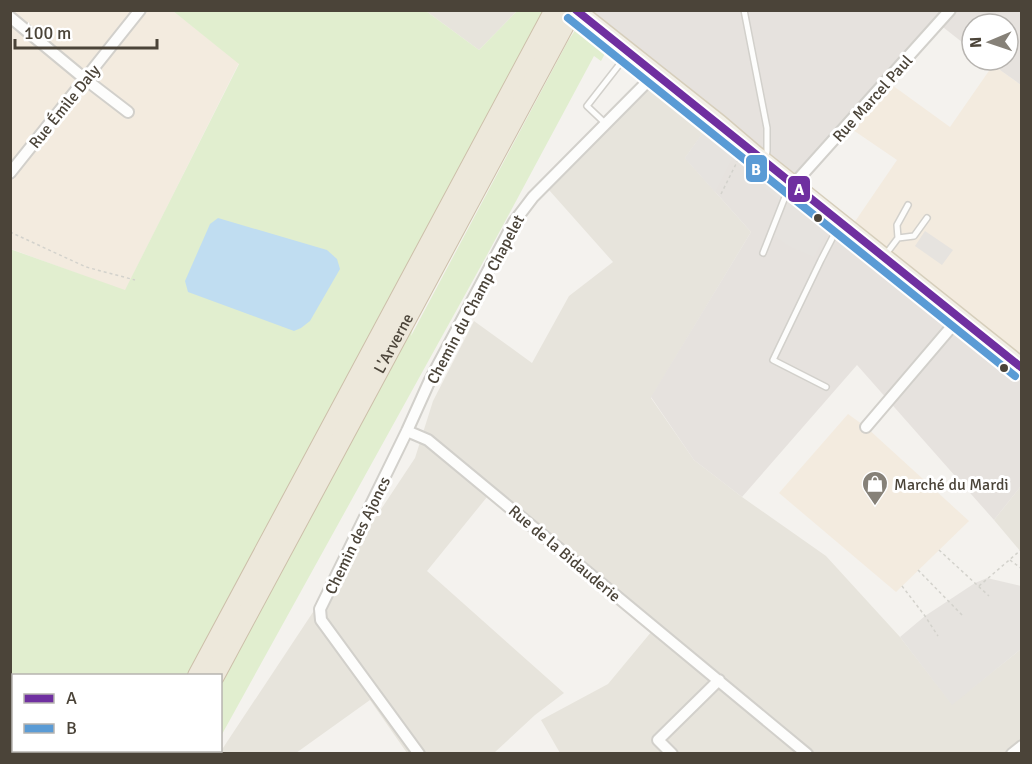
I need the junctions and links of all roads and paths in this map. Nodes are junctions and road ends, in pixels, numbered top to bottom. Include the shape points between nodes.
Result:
1 (140, 10) edge
2 (555, 10) edge
3 (744, 10) edge
4 (950, 10) edge
5 (577, 12) edge
6 (10, 17) edge
7 (629, 52) junction
8 (656, 73) junction
9 (85, 80) junction
10 (128, 112) dead end
11 (606, 124) junction
12 (744, 146) junction
13 (765, 163) junction
14 (10, 173) edge
15 (789, 191) junction
16 (721, 194) dead end
17 (908, 205) dead end
18 (927, 218) dead end
19 (840, 222) junction
20 (10, 232) edge
21 (898, 238) junction
22 (763, 253) dead end
23 (884, 258) junction
24 (135, 280) dead end
25 (959, 318) junction
26 (1022, 369) edge
27 (826, 387) dead end
28 (866, 427) dead end
29 (407, 431) junction
30 (1022, 549) edge
31 (939, 550) dead end
32 (1010, 559) junction
33 (1022, 569) edge
34 (918, 570) dead end
35 (902, 586) dead end
36 (978, 586) junction
37 (989, 596) dead end
38 (963, 616) dead end
39 (938, 636) dead end
40 (199, 674) edge
41 (215, 674) edge
42 (719, 680) junction
43 (1022, 746) edge
44 (419, 753) edge
45 (672, 753) edge
46 (807, 753) edge
47 (1012, 753) edge

1 - 9 street, Rue Émile Daly
2 - 40 highway, L'Arverne
3 - 13 lane via 767,128
4 - 15 street, Rue Marcel Paul
5 - 7 main road
5 - 41 highway, L'Arverne
6 - 9 street
7 - 8 main road
7 - 11 lane via 587,106
8 - 11 street, Chemin du Champ Chapelet
8 - 12 main road
9 - 10 street
9 - 14 street, Rue Émile Daly
11 - 29 street, Chemin du Champ Chapelet via 533,197 514,222
12 - 13 main road
12 - 16 path
13 - 15 main road
15 - 19 main road
15 - 22 lane
17 - 21 lane via 897,225
18 - 21 lane via 914,236
19 - 23 main road
19 - 27 lane via 773,360
20 - 24 path via 86,267
21 - 23 lane
23 - 25 main road
25 - 26 main road
25 - 28 street
29 - 42 street, Rue de la Bidauderie via 428,440
29 - 44 street, Chemin des Ajoncs via 320,609 321,620
30 - 32 path
31 - 36 path
32 - 33 path
32 - 36 path
34 - 38 path
35 - 39 path
36 - 37 path
42 - 45 street via 658,740
42 - 46 street, Rue de la Bidauderie
43 - 47 street

